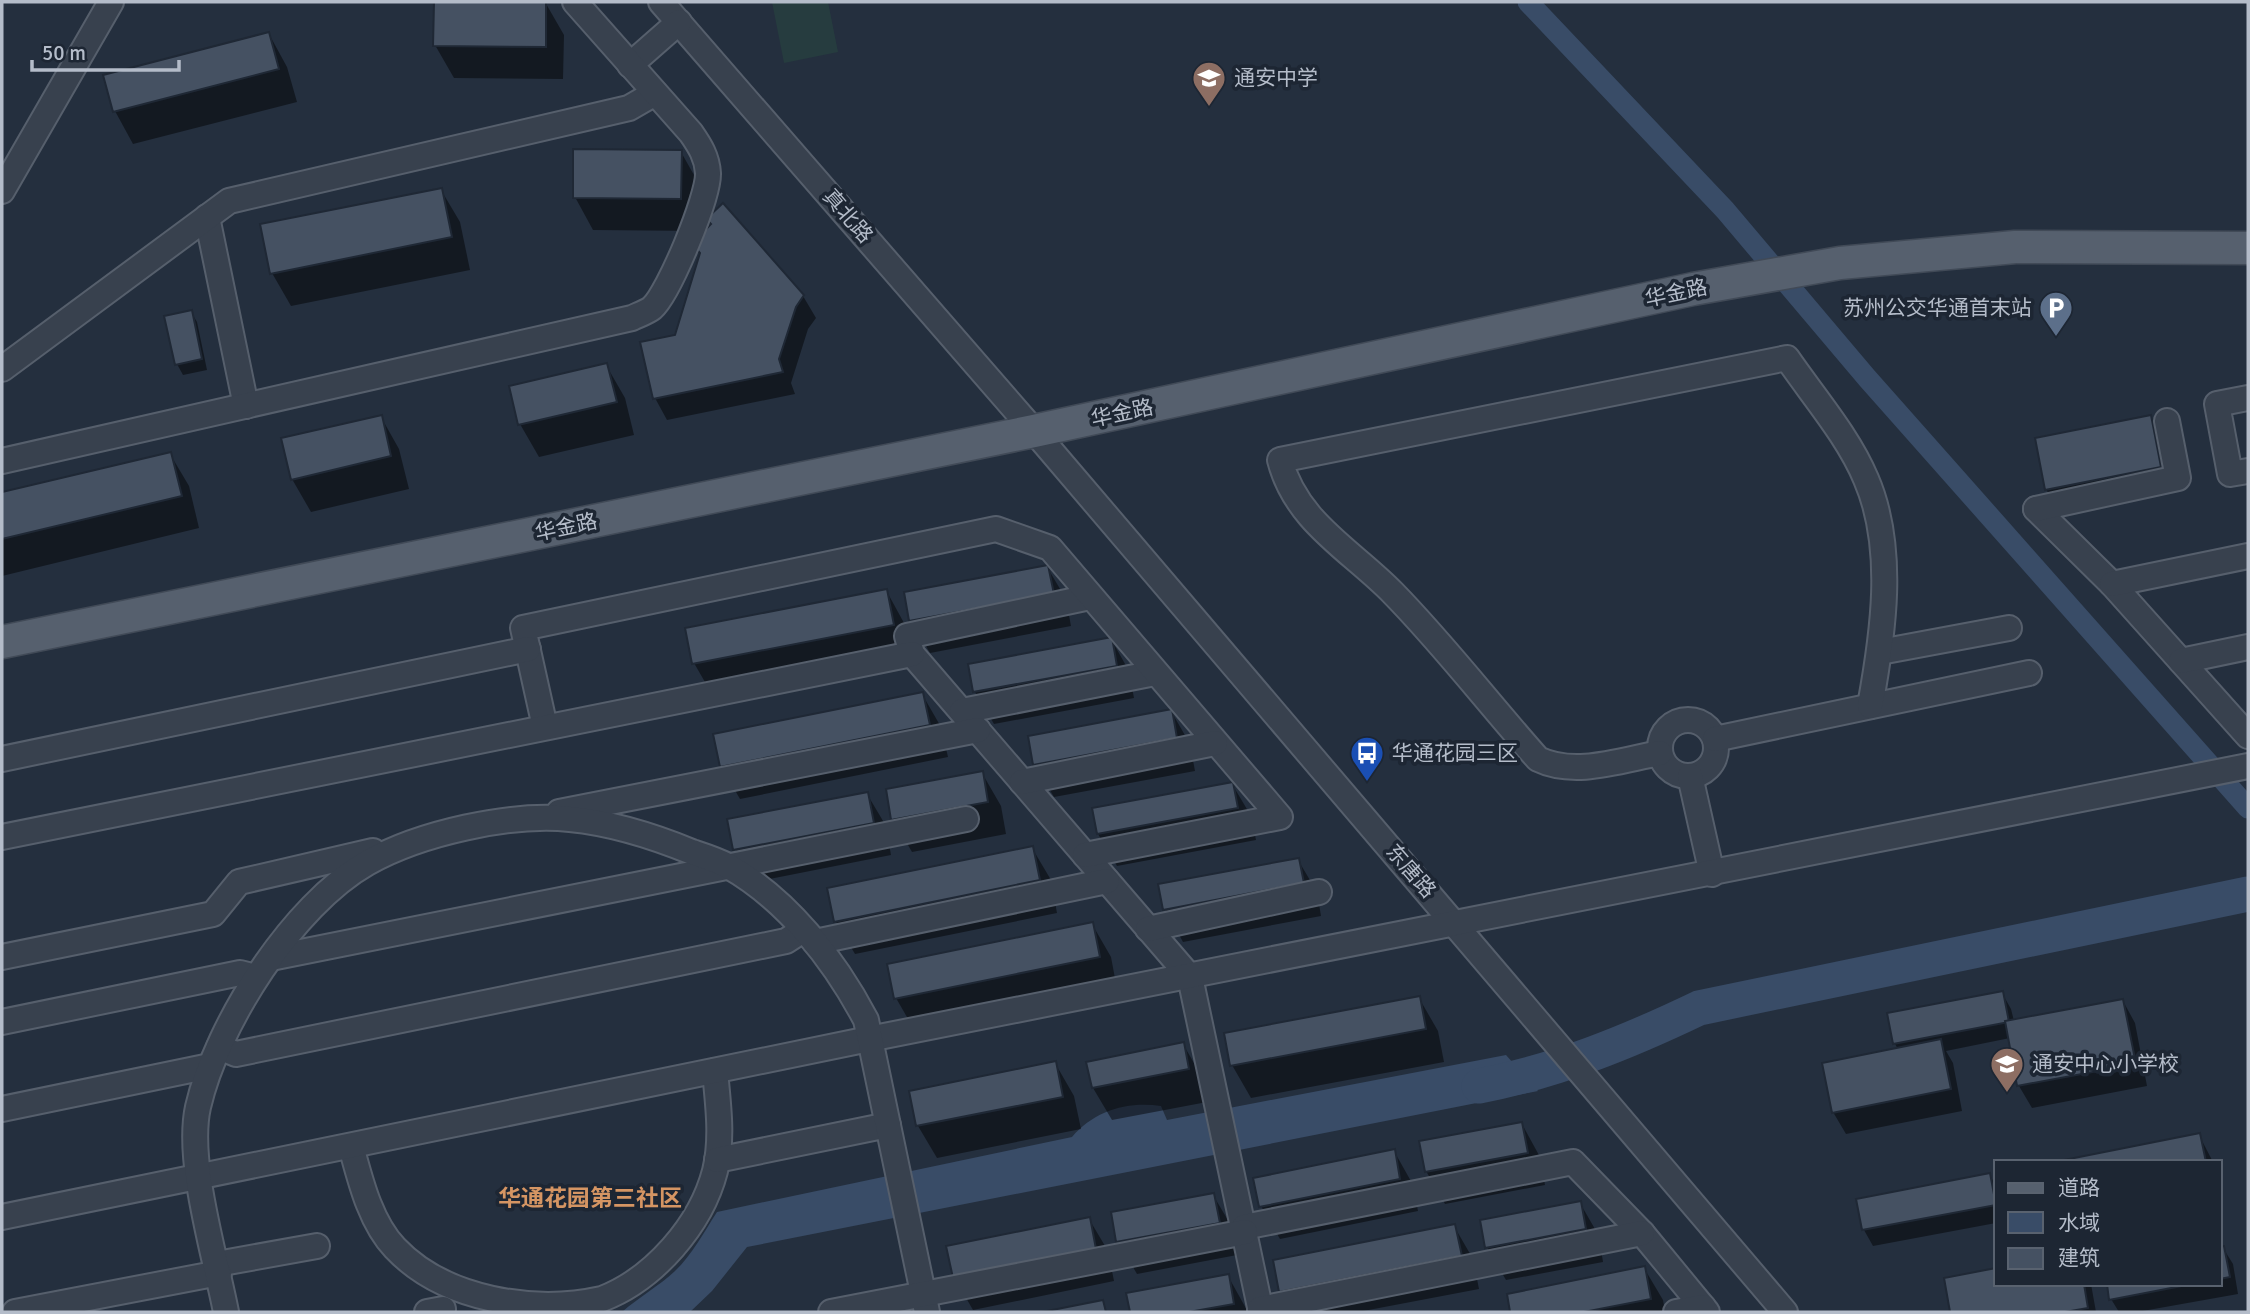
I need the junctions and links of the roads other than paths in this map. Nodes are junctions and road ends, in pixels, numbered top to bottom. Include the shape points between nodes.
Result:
1 (111, 2) edge
2 (575, 2) edge
3 (661, 2) edge
4 (678, 22) junction
5 (630, 65) junction
6 (655, 93) junction
7 (2, 191) edge
8 (207, 218) junction
9 (2248, 248) edge
10 (2, 369) edge
11 (2248, 398) edge
12 (246, 406) junction
13 (2167, 421) dead end
14 (1034, 431) junction
15 (2, 461) edge
16 (2248, 471) edge
17 (2248, 556) edge
18 (2112, 584) junction
19 (1090, 597) junction
20 (2009, 628) dead end
21 (2, 642) edge
22 (2248, 647) edge
23 (528, 649) junction
24 (1880, 652) junction
25 (912, 654) junction
26 (2181, 662) junction
27 (1155, 673) junction
28 (2029, 673) dead end
29 (1870, 706) junction
30 (961, 711) junction
31 (545, 727) junction
32 (978, 730) junction
33 (2248, 736) edge
34 (1715, 739) junction
35 (1215, 743) junction
36 (1660, 753) junction
37 (2, 759) edge
38 (2244, 767) edge
39 (1690, 775) junction
40 (1022, 782) junction
41 (633, 797) junction
42 (966, 819) dead end
43 (517, 820) junction
44 (643, 835) junction
45 (2, 836) edge
46 (1085, 855) junction
47 (728, 866) junction
48 (345, 868) junction
49 (1712, 874) junction
50 (1107, 881) junction
51 (1319, 892) dead end
52 (1456, 924) junction
53 (1148, 929) junction
54 (809, 936) junction
55 (2, 957) edge
56 (264, 968) junction
57 (1189, 976) junction
58 (2, 1022) edge
59 (869, 1039) junction
60 (215, 1057) junction
61 (715, 1071) junction
62 (2, 1109) edge
63 (888, 1125) junction
64 (351, 1146) junction
65 (717, 1160) junction
66 (199, 1177) junction
67 (2, 1217) edge
68 (1245, 1229) junction
69 (1642, 1233) junction
70 (317, 1246) dead end
71 (218, 1268) junction
72 (925, 1303) edge
73 (604, 1306) edge
74 (1260, 1310) edge
75 (1705, 1310) edge
76 (547, 1311) edge
77 (15, 1312) edge
78 (226, 1312) edge
79 (831, 1312) edge
80 (1676, 1312) edge
81 (1785, 1312) edge

1 - 7 street
2 - 5 street
3 - 4 street, 真北路
4 - 5 street
4 - 14 street, 真北路
5 - 6 street
6 - 8 street via 629,108 229,201
6 - 12 street via 705,154 708,174 705,199 663,293 651,309
8 - 10 street
8 - 12 street
9 - 14 main road, 华金路 via 2015,247 1827,265
11 - 16 street via 2217,404 2230,474
12 - 15 street
13 - 18 street via 2178,478 2036,509
14 - 21 main road, 华金路
14 - 52 street, 东唐路
17 - 18 street
18 - 26 street
19 - 23 street via 1050,548 996,529 523,628
19 - 25 street via 907,636
19 - 27 street
20 - 24 street
22 - 26 street
23 - 31 street
23 - 37 street
24 - 29 street
24 - 36 street via 1883,563 1877,515 1866,478 1787,358 1280,460 1298,505 1393,592 1538,759 1570,769
25 - 30 street
25 - 31 street
26 - 33 street
27 - 30 street
27 - 35 street
28 - 29 street
29 - 34 street
30 - 32 street
31 - 45 street
32 - 40 street
32 - 41 street
34 - 36 street via 1705,725 1678,722 1664,734
34 - 39 street via 1709,766
35 - 40 street
35 - 46 street via 1280,817
36 - 39 street via 1672,770
38 - 49 street
39 - 49 street
40 - 46 street
41 - 43 street
41 - 44 street
42 - 47 street
43 - 44 street via 568,819
43 - 48 street via 425,838
44 - 47 street
46 - 50 street
47 - 54 street via 779,904
47 - 56 street
48 - 55 street via 239,882 213,914
48 - 56 street
49 - 52 street
50 - 53 street
50 - 54 street
51 - 53 street
52 - 57 street
52 - 81 street, 东唐路
53 - 57 street
54 - 59 street via 848,986 866,1020
54 - 60 street
56 - 58 street
56 - 60 street
57 - 59 street
57 - 68 street
59 - 61 street
59 - 63 street
60 - 62 street
60 - 66 street via 198,1108 193,1149
61 - 64 street
61 - 65 street via 720,1137
63 - 65 street
63 - 72 street
64 - 66 street
64 - 76 street via 374,1216 394,1248 463,1293 510,1307
65 - 73 street via 698,1213 673,1248
66 - 67 street
66 - 71 street
68 - 69 street via 1573,1162
68 - 72 street
68 - 74 street
69 - 74 street
69 - 75 street
70 - 71 street
71 - 77 street
71 - 78 street
72 - 79 street
73 - 76 street
75 - 80 street

